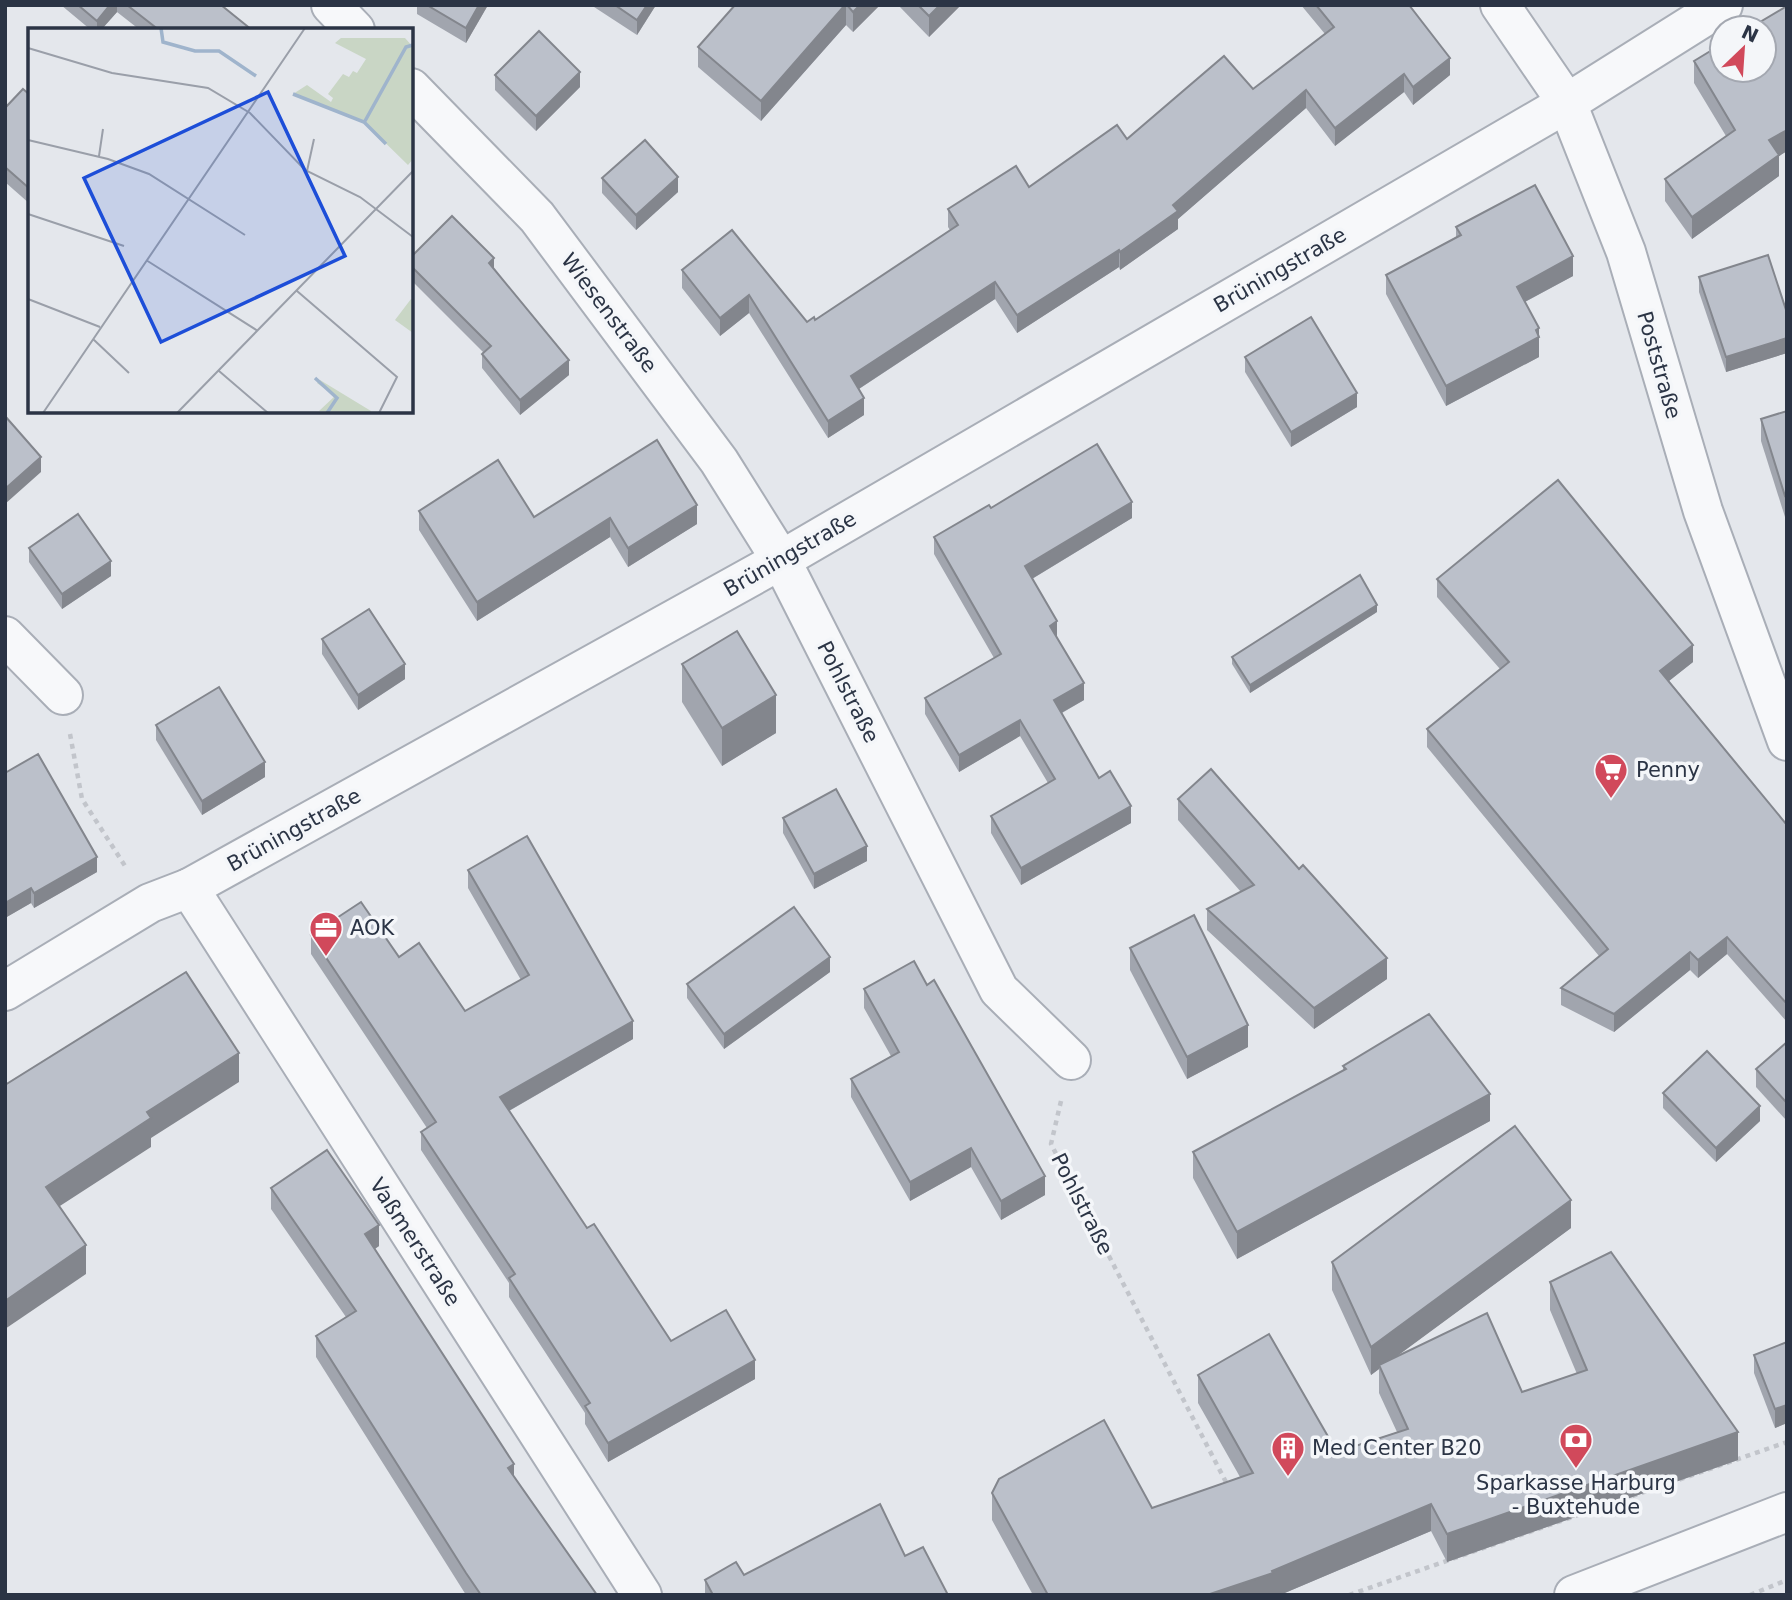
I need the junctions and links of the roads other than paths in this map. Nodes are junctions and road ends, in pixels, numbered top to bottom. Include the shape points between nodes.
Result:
1 (331, 5) edge
2 (1500, 5) edge
3 (1723, 5) edge
4 (353, 28) edge
5 (413, 90) edge
6 (1567, 103) junction
7 (781, 560) junction
8 (5, 636) edge
9 (63, 695) road end
10 (1787, 741) edge
11 (189, 888) junction
12 (5, 991) edge
13 (1071, 1060) road end
14 (1787, 1513) edge
15 (642, 1595) edge
16 (1574, 1595) edge

1 - 4 street
2 - 6 street, Poststraße
3 - 6 street, Brüningstraße
5 - 7 street, Wiesenstraße via 537,217 719,461
6 - 7 street, Brüningstraße
6 - 10 street, Poststraße via 1626,252 1703,511
7 - 11 street, Brüningstraße
7 - 13 street, Pohlstraße via 999,990
8 - 9 street
11 - 12 street, Brüningstraße via 150,904
11 - 15 street, Vaßmerstraße
14 - 16 street

